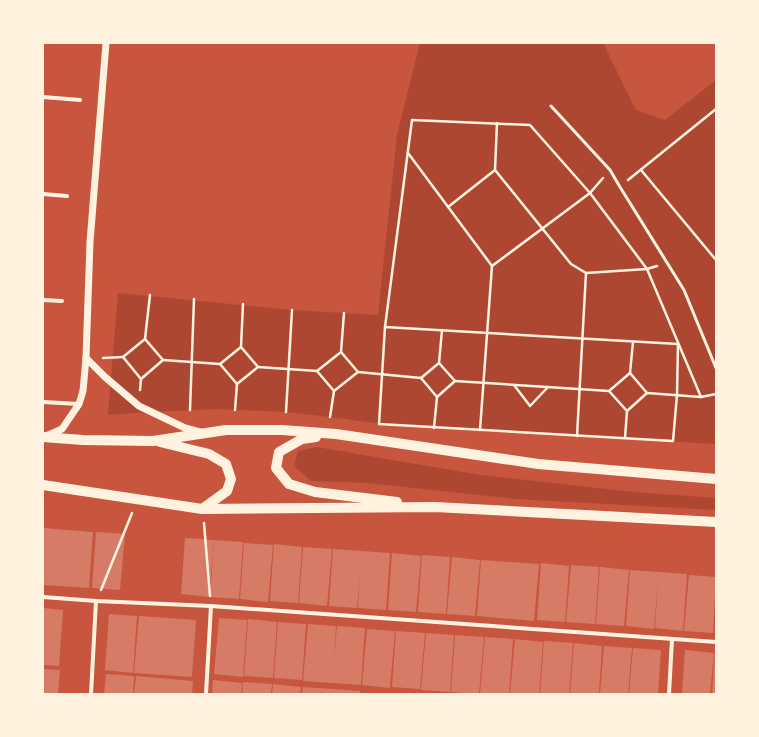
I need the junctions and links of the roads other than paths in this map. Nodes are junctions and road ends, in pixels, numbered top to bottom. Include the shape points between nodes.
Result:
1 (106, 43) edge
2 (43, 97) edge
3 (80, 100) dead end
4 (551, 106) dead end
5 (43, 194) edge
6 (67, 196) dead end
7 (43, 300) edge
8 (62, 301) dead end
9 (86, 358) junction
10 (716, 368) edge
11 (43, 402) edge
12 (79, 404) junction
13 (204, 434) junction
14 (336, 434) junction
15 (43, 438) edge
16 (153, 441) junction
17 (716, 479) edge
18 (43, 485) edge
19 (435, 507) junction
20 (202, 509) junction
21 (716, 522) edge
22 (43, 597) edge
23 (96, 601) junction
24 (210, 606) junction
25 (672, 639) junction
26 (716, 642) edge
27 (91, 694) edge
28 (206, 694) edge
29 (669, 694) edge

1 - 9 street via 90,242
2 - 3 street
4 - 10 lane via 610,170 684,290
5 - 6 street
7 - 8 street
9 - 12 street
9 - 13 street via 139,406 185,428
11 - 12 street
12 - 15 street via 62,429
13 - 14 main road via 226,430 282,430
13 - 16 main road
14 - 17 main road via 538,464
14 - 19 main road via 302,439 290,445 279,452 276,468 289,484 315,492
15 - 16 main road
16 - 20 main road via 209,454 226,464 231,479 227,491
18 - 20 main road
19 - 20 main road
19 - 21 main road
22 - 23 street
23 - 24 street
23 - 27 street
24 - 25 street
24 - 28 street
25 - 26 street
25 - 29 street

